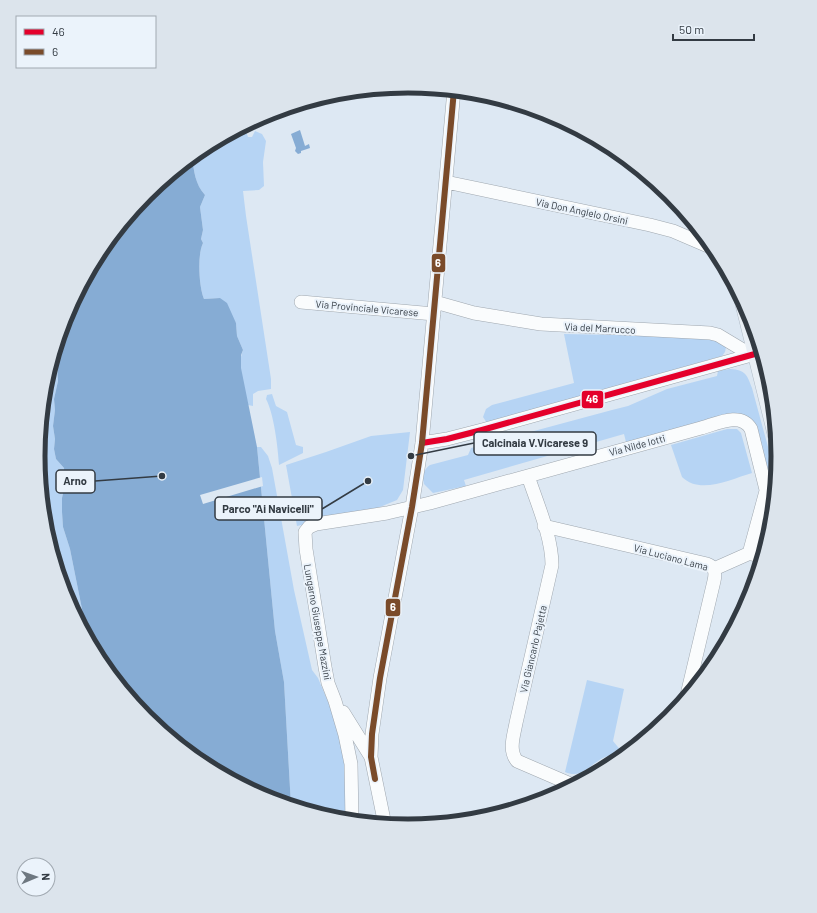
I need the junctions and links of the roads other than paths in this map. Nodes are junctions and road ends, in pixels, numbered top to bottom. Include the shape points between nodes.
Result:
1 (453, 96) edge
2 (446, 182) junction
3 (704, 244) edge
4 (301, 302) dead end
5 (434, 308) junction
6 (757, 353) edge
7 (757, 353) edge
8 (422, 443) junction
9 (528, 476) junction
10 (766, 490) junction
11 (769, 502) edge
12 (412, 507) junction
13 (544, 526) junction
14 (750, 553) junction
15 (758, 556) edge
16 (714, 569) junction
17 (689, 688) edge
18 (335, 701) junction
19 (371, 757) junction
20 (568, 783) edge
21 (352, 815) edge
22 (384, 819) edge

1 - 2 street
2 - 3 street, Via Don Anglelo Orsini via 650,225
2 - 5 street
4 - 5 street, Via Provinciale Vicarese
5 - 6 street, Via del Marrucco via 541,324 710,333 743,350
5 - 8 street
7 - 8 street via 482,430
8 - 12 street
9 - 10 street, Via Nilde Iotti via 737,420 745,422 751,429
9 - 12 street, Via Nilde Iotti
9 - 13 street, Via Giancarlo Pajetta
10 - 11 street, Via Nilde Iotti
10 - 14 street, Via Nilde Iotti
12 - 18 street, Lungarno Giuseppe Mazzini via 316,524 305,532 325,667
12 - 19 street via 380,678
13 - 16 street, Via Luciano Lama via 706,564
13 - 20 street, Via Giancarlo Pajetta via 552,555 552,565 512,749 517,760
14 - 15 street
14 - 16 street
16 - 17 street, Via Luciano Lama via 714,580
18 - 19 street
18 - 21 street, Lungarno Giuseppe Mazzini via 351,764
19 - 22 street

